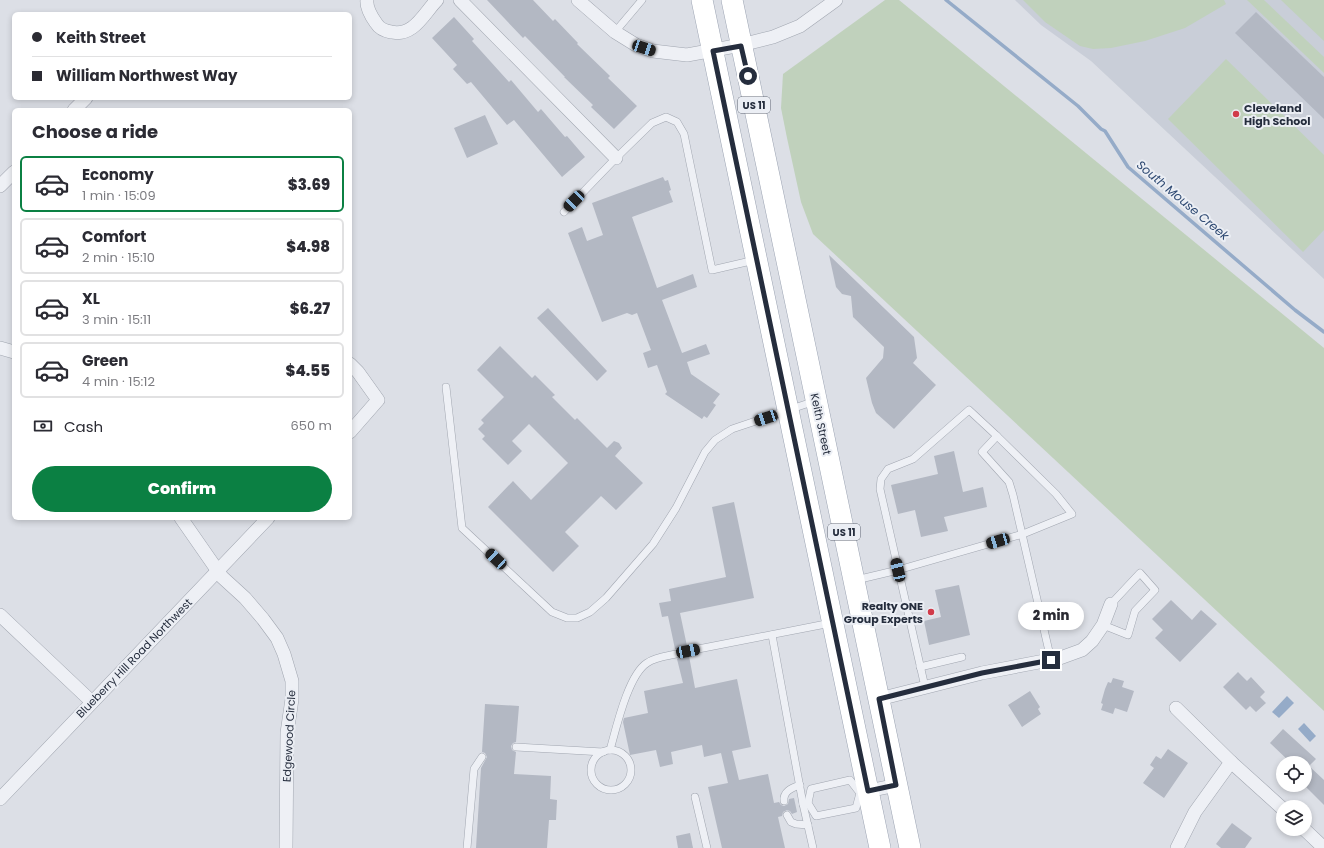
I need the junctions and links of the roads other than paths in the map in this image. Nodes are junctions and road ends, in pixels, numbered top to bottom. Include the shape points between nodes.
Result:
1 (367, 0) edge
2 (436, 0) edge
3 (460, 0) edge
4 (578, 0) edge
5 (642, 0) edge
6 (702, 0) edge
7 (732, 0) edge
8 (836, 0) edge
9 (615, 32) junction
10 (741, 46) junction
11 (713, 51) junction
12 (84, 100) edge
13 (76, 108) edge
14 (616, 158) junction
15 (12, 174) edge
16 (0, 186) edge
17 (564, 212) dead end
18 (757, 259) junction
19 (0, 348) edge
20 (12, 351) edge
21 (808, 356) junction
22 (352, 366) edge
23 (446, 387) dead end
24 (816, 401) junction
25 (789, 411) junction
26 (352, 430) edge
27 (997, 436) junction
28 (182, 520) edge
29 (266, 520) edge
30 (1023, 534) junction
31 (898, 570) junction
32 (218, 571) junction
33 (854, 580) junction
34 (1111, 604) joint
35 (0, 615) edge
36 (833, 623) junction
37 (1103, 625) junction
38 (772, 635) junction
39 (688, 651) dead end
40 (676, 654) dead end
41 (962, 657) dead end
42 (1051, 660) junction
43 (920, 667) junction
44 (925, 687) junction
45 (879, 699) junction
46 (92, 702) junction
47 (1176, 708) dead end
48 (516, 747) dead end
49 (607, 751) junction
50 (482, 757) dead end
51 (1231, 762) junction
52 (800, 785) junction
53 (896, 785) junction
54 (864, 792) junction
55 (695, 797) dead end
56 (0, 799) edge
57 (784, 801) dead end
58 (1276, 803) edge
59 (806, 804) junction
60 (787, 815) dead end
61 (808, 825) junction
62 (1311, 836) edge
63 (286, 848) edge
64 (467, 848) edge
65 (707, 848) edge
66 (813, 848) edge
67 (880, 848) edge
68 (910, 848) edge
69 (1177, 848) edge
70 (1324, 848) edge

1 - 2 street via 366,5 371,17 378,26 393,33 408,31 424,17
3 - 14 street
4 - 9 street
5 - 9 lane
6 - 11 main road, US 11
7 - 10 main road, Keith Street / US 11
8 - 10 street via 800,26
9 - 11 street via 636,45 652,50 687,55
10 - 11 street
10 - 21 main road, Keith Street / US 11
11 - 18 main road, US 11
12 - 13 street
14 - 17 lane
14 - 18 lane via 652,123 666,117 676,122 684,134 712,270
15 - 16 street
18 - 21 main road via 769,261 777,266 792,332
18 - 25 main road, US 11
19 - 20 street
21 - 24 main road, Keith Street / US 11
22 - 26 street via 378,400
23 - 25 lane via 462,528 552,612 567,618 577,618 590,612 606,598 653,544 676,508 705,452 715,440 732,429
24 - 25 lane
24 - 33 main road, Keith Street / US 11
25 - 36 main road, US 11
27 - 30 lane via 982,452 1009,482
27 - 30 lane via 1056,494 1072,514
27 - 31 lane via 969,410 913,459 888,469 881,479 880,489
28 - 32 street, Edgewood Circle
29 - 32 street, Blueberry Hill Road Northwest
30 - 31 lane
30 - 42 lane
31 - 33 lane
31 - 43 lane
32 - 46 street, Blueberry Hill Road Northwest
32 - 63 street, Edgewood Circle via 245,598 277,638 292,681 287,747
33 - 45 main road, Keith Street / US 11
34 - 37 street
34 - 37 lane via 1140,573 1155,590 1135,612 1128,635
35 - 46 street
36 - 38 lane
36 - 54 main road, US 11
37 - 42 street via 1082,650
38 - 39 lane
38 - 52 lane
40 - 49 lane via 646,663 641,669 629,686
41 - 43 lane
42 - 44 street
43 - 44 lane
44 - 45 street
45 - 53 main road, Keith Street / US 11
46 - 56 street, Blueberry Hill Road Northwest
47 - 51 street
48 - 49 lane
49 - 49 lane via 616,751 627,759 630,765 629,778 625,784 614,790 607,790 596,784 591,772 594,760
50 - 64 lane via 474,769
51 - 58 street
51 - 69 street via 1195,812
52 - 57 lane via 788,790
52 - 59 lane
53 - 54 street
53 - 68 main road, Keith Street / US 11
54 - 59 lane via 850,780 811,789
54 - 59 lane via 856,808 816,816
54 - 67 main road, US 11
55 - 65 lane
59 - 61 lane
60 - 61 lane via 791,822
61 - 66 lane
62 - 70 street

